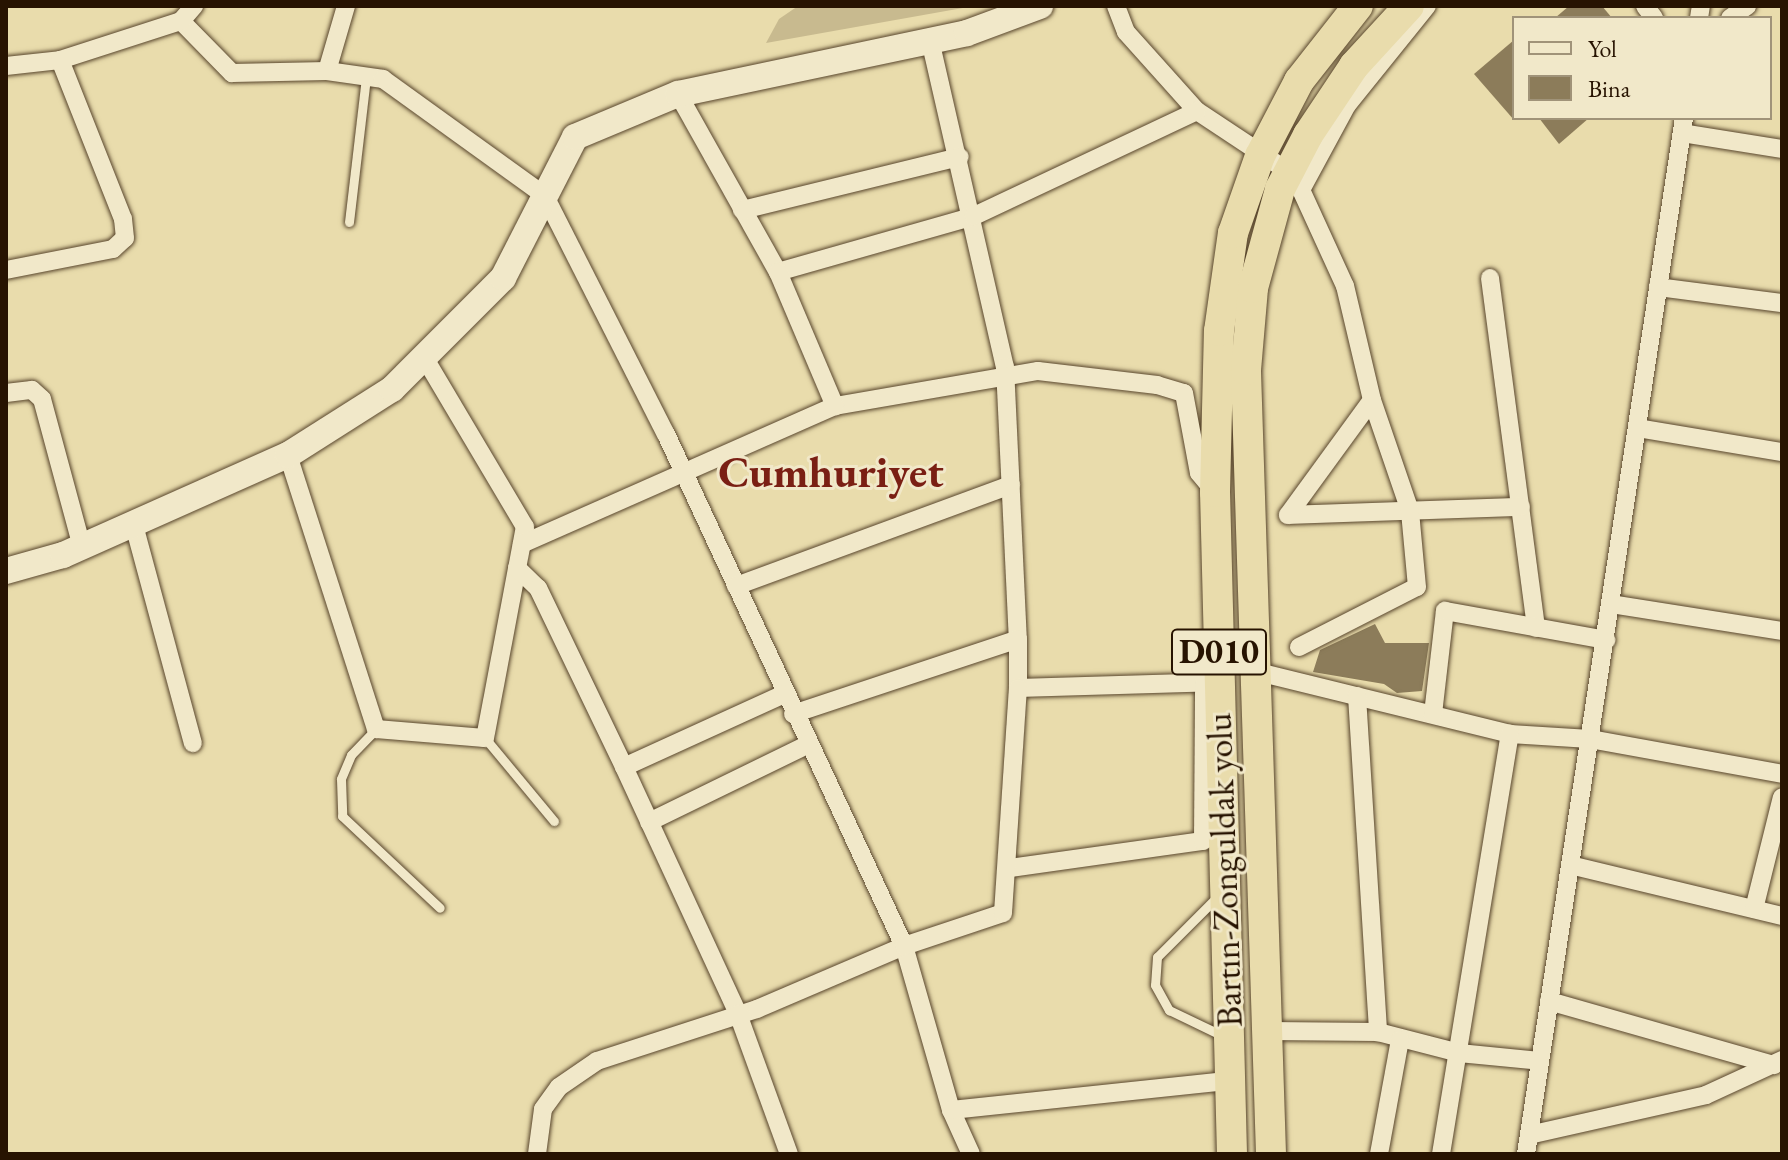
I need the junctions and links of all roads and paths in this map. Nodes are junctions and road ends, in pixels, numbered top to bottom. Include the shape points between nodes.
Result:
1 (194, 6) edge
2 (346, 6) edge
3 (1040, 6) edge
4 (1116, 6) edge
5 (1358, 6) edge
6 (1409, 6) edge
7 (1427, 6) edge
8 (181, 21) junction
9 (930, 40) junction
10 (60, 60) junction
11 (6, 66) edge
12 (327, 71) junction
13 (366, 77) junction
14 (678, 94) junction
15 (1197, 111) junction
16 (1683, 125) edge
17 (1782, 149) edge
18 (1260, 156) junction
19 (960, 157) junction
20 (1289, 172) junction
21 (545, 196) junction
22 (742, 210) junction
23 (974, 216) junction
24 (349, 222) dead end
25 (6, 270) edge
26 (778, 272) junction
27 (1490, 278) dead end
28 (1658, 287) junction
29 (1782, 303) edge
30 (424, 357) junction
31 (1006, 375) junction
32 (6, 393) edge
33 (1372, 400) junction
34 (835, 406) junction
35 (1638, 428) junction
36 (1782, 452) edge
37 (288, 455) junction
38 (682, 471) junction
39 (1011, 485) junction
40 (1215, 492) junction
41 (1521, 507) junction
42 (1410, 511) junction
43 (134, 525) junction
44 (522, 544) junction
45 (82, 547) junction
46 (517, 568) junction
47 (6, 571) edge
48 (736, 586) junction
49 (1611, 604) junction
50 (1536, 628) junction
51 (1782, 631) edge
52 (1018, 639) junction
53 (1606, 640) junction
54 (1299, 647) dead end
55 (1254, 671) junction
56 (1212, 682) junction
57 (1018, 688) junction
58 (784, 694) junction
59 (1357, 696) junction
60 (793, 714) junction
61 (1433, 714) junction
62 (376, 729) junction
63 (1510, 734) junction
64 (485, 738) junction
65 (1590, 739) junction
66 (193, 743) dead end
67 (807, 745) junction
68 (624, 767) junction
69 (1782, 774) edge
70 (1782, 797) edge
71 (554, 821) dead end
72 (649, 822) junction
73 (1570, 865) junction
74 (1010, 868) junction
75 (1226, 888) junction
76 (440, 908) dead end
77 (1754, 909) junction
78 (1782, 916) edge
79 (904, 946) junction
80 (1549, 1001) junction
81 (738, 1014) junction
82 (1268, 1031) junction
83 (1378, 1032) junction
84 (1226, 1039) junction
85 (1400, 1040) junction
86 (1459, 1053) junction
87 (1540, 1061) junction
88 (1778, 1063) edge
89 (1218, 1082) dead end
90 (951, 1110) junction
91 (1529, 1135) junction
92 (537, 1154) edge
93 (789, 1154) edge
94 (971, 1154) edge
95 (1232, 1154) edge
96 (1271, 1154) edge
97 (1379, 1154) edge
98 (1441, 1154) edge
99 (1526, 1154) edge

1 - 8 street
2 - 12 street
3 - 9 main road
4 - 15 street via 1126,32
5 - 18 highway, Bartın-Zonguldak yolu / D010 via 1299,81
6 - 20 highway, Bartın-Zonguldak yolu / D010 via 1354,66
7 - 33 street via 1347,105 1301,190 1345,286
8 - 10 street
8 - 12 street via 232,73
9 - 14 main road
9 - 19 street
10 - 11 street
10 - 25 street via 125,238 113,249
12 - 13 street
13 - 21 street via 383,79 453,125
13 - 24 lane
14 - 21 main road via 575,137
14 - 22 street
15 - 18 street
15 - 23 street
16 - 17 street
16 - 28 street
18 - 20 street
18 - 40 highway, Bartın-Zonguldak yolu / D010 via 1233,233 1219,331
19 - 22 street
19 - 23 street
20 - 55 highway, Bartın-Zonguldak yolu / D010 via 1253,288 1246,370
21 - 30 main road via 503,278
21 - 38 street
22 - 26 street
23 - 26 street
23 - 31 street
26 - 34 street
27 - 41 street
28 - 29 street
28 - 35 street
30 - 37 main road via 392,389
30 - 44 street via 525,527
31 - 34 street
31 - 39 street
31 - 40 street via 1038,371 1184,393 1199,473
32 - 45 street via 32,390 42,399
33 - 42 street
33 - 42 street via 1288,515
34 - 38 street
35 - 36 street
35 - 49 street
37 - 43 main road
37 - 62 street
38 - 44 street
38 - 48 street
39 - 48 street
39 - 52 street
40 - 56 highway, Bartın-Zonguldak yolu / D010
41 - 42 street
41 - 50 street
42 - 54 street via 1417,587
43 - 45 main road
43 - 66 street
44 - 46 street
45 - 47 main road
46 - 64 street
46 - 68 street via 538,588
48 - 58 street
49 - 51 street
49 - 53 street
50 - 53 street
50 - 61 street via 1445,611
52 - 57 street
52 - 60 street
53 - 65 street
55 - 59 street
55 - 82 highway, Bartın-Zonguldak yolu / D010
56 - 57 street
56 - 74 street via 1203,841
56 - 75 highway, Bartın-Zonguldak yolu / D010
57 - 74 street
58 - 60 street
58 - 68 street
59 - 61 street
59 - 83 street
60 - 67 street
61 - 63 street
62 - 64 street
62 - 76 lane via 351,755 341,779 342,816
63 - 65 street
63 - 86 street
64 - 71 lane
65 - 69 street
65 - 73 street
67 - 72 street
67 - 79 street
68 - 72 street
70 - 77 street
72 - 81 street
73 - 77 street
73 - 80 street
74 - 79 street via 1003,913
75 - 84 highway, Bartın-Zonguldak yolu / D010
75 - 84 lane via 1157,957 1155,985 1169,1010
77 - 78 street
79 - 81 street
79 - 90 street
80 - 87 street
80 - 88 street
81 - 92 street via 597,1061 559,1087 543,1109
81 - 93 street
82 - 83 street
82 - 96 highway, Bartın-Zonguldak yolu / D010
83 - 85 street
84 - 95 highway, Bartın-Zonguldak yolu / D010
85 - 86 street
85 - 97 street
86 - 87 street
86 - 98 street
87 - 91 street
88 - 91 street via 1706,1095
89 - 90 street
90 - 94 street
91 - 99 street

